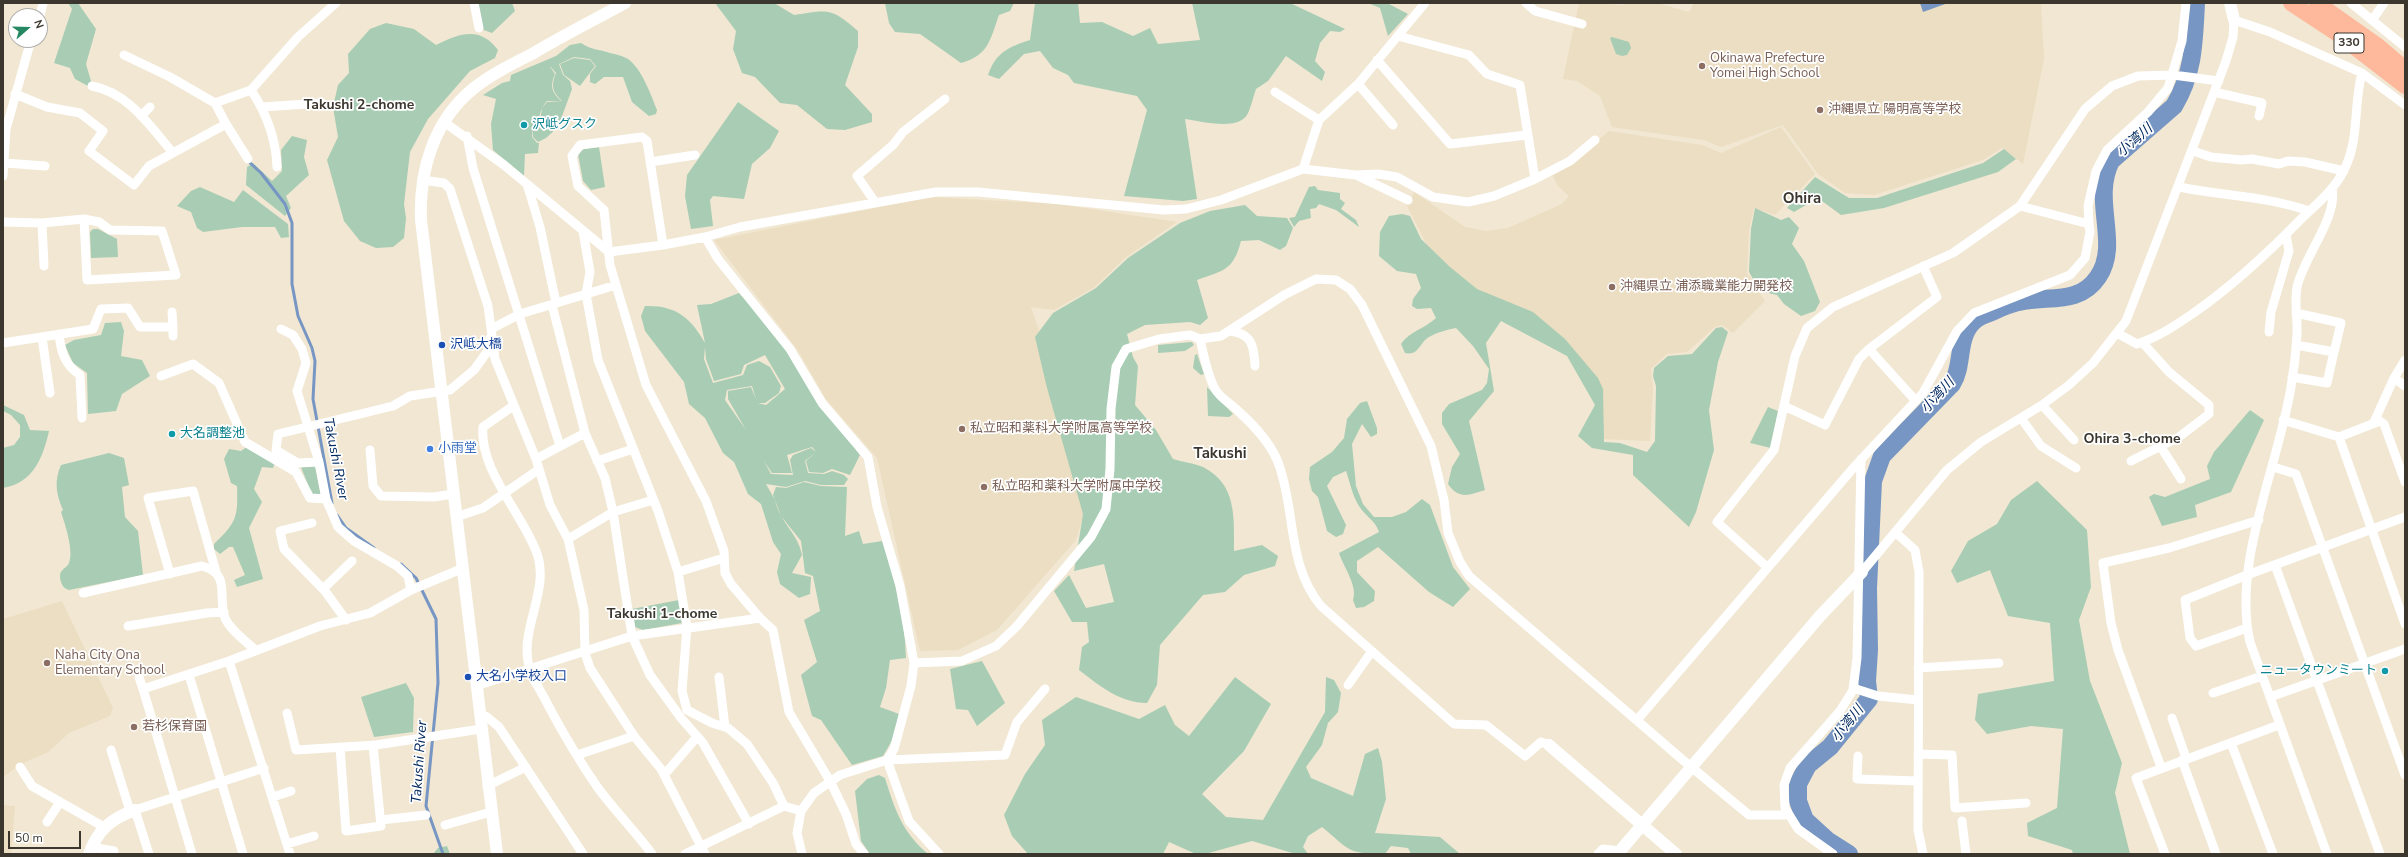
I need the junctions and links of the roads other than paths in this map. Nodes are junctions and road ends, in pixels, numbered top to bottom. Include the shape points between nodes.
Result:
1 (336, 3) edge
2 (474, 3) edge
3 (625, 3) edge
4 (1425, 3) edge
5 (1526, 3) edge
6 (2186, 3) edge
7 (2230, 3) edge
8 (2291, 3) edge
9 (2317, 3) edge
10 (2351, 3) edge
11 (2384, 3) edge
12 (2372, 19) junction
13 (2234, 20) junction
14 (1582, 24) dead end
15 (479, 28) dead end
16 (1398, 36) junction
17 (2405, 47) edge
18 (29, 48) edge
19 (124, 55) dead end
20 (1377, 60) junction
21 (2405, 69) edge
22 (2362, 73) junction
23 (2173, 75) junction
24 (2219, 81) junction
25 (1358, 84) junction
26 (92, 86) dead end
27 (2405, 86) edge
28 (251, 90) junction
29 (1275, 92) dead end
30 (2214, 92) junction
31 (15, 94) junction
32 (944, 99) dead end
33 (322, 103) dead end
34 (215, 104) junction
35 (2405, 105) edge
36 (150, 107) dead end
37 (262, 107) junction
38 (141, 116) junction
39 (2259, 116) dead end
40 (1319, 120) junction
41 (444, 122) junction
42 (226, 124) junction
43 (1393, 125) dead end
44 (1527, 135) junction
45 (468, 136) junction
46 (1595, 140) dead end
47 (2193, 151) junction
48 (4, 153) edge
49 (173, 153) junction
50 (695, 155) dead end
51 (248, 158) dead end
52 (650, 162) junction
53 (5, 163) junction
54 (45, 166) dead end
55 (277, 167) dead end
56 (1302, 169) junction
57 (2344, 171) junction
58 (3, 176) edge
59 (1356, 176) junction
60 (1534, 179) junction
61 (422, 180) junction
62 (526, 183) junction
63 (2179, 188) junction
64 (2332, 188) junction
65 (1408, 200) dead end
66 (875, 202) junction
67 (2020, 206) junction
68 (2309, 211) junction
69 (84, 219) junction
70 (3, 222) edge
71 (42, 223) junction
72 (2089, 224) junction
73 (583, 231) junction
74 (2286, 235) junction
75 (705, 237) junction
76 (663, 245) junction
77 (609, 252) junction
78 (44, 266) dead end
79 (1923, 266) junction
80 (616, 285) junction
81 (586, 294) junction
82 (554, 304) junction
83 (172, 312) dead end
84 (2296, 313) junction
85 (520, 314) junction
86 (281, 329) dead end
87 (492, 329) junction
88 (1229, 331) junction
89 (2269, 332) dead end
90 (2117, 333) junction
91 (59, 334) junction
92 (42, 337) junction
93 (1200, 339) junction
94 (2142, 342) junction
95 (3, 343) edge
96 (2296, 345) junction
97 (1869, 349) junction
98 (2334, 352) junction
99 (2405, 360) edge
100 (1255, 366) dead end
101 (161, 376) dead end
102 (2292, 377) junction
103 (2394, 378) junction
104 (2405, 386) edge
105 (441, 391) junction
106 (50, 393) dead end
107 (1915, 400) junction
108 (2042, 405) junction
109 (513, 406) junction
110 (1784, 406) junction
111 (82, 418) dead end
112 (2021, 418) junction
113 (2283, 420) junction
114 (2374, 422) junction
115 (585, 433) junction
116 (2339, 437) junction
117 (2074, 440) dead end
118 (560, 446) junction
119 (2160, 447) junction
120 (633, 449) junction
121 (370, 450) dead end
122 (536, 458) junction
123 (1861, 459) junction
124 (597, 461) junction
125 (2131, 461) dead end
126 (319, 462) junction
127 (2273, 467) junction
128 (2076, 468) dead end
129 (538, 470) junction
130 (2181, 479) dead end
131 (2405, 482) edge
132 (453, 494) junction
133 (506, 494) junction
134 (326, 499) junction
135 (653, 500) junction
136 (613, 512) junction
137 (456, 517) junction
138 (2405, 517) edge
139 (2259, 520) junction
140 (312, 523) dead end
141 (2371, 529) junction
142 (1895, 532) junction
143 (568, 539) junction
144 (2323, 547) junction
145 (724, 558) junction
146 (352, 561) dead end
147 (2275, 565) junction
148 (1767, 567) junction
149 (462, 569) junction
150 (216, 572) junction
151 (678, 572) junction
152 (170, 574) junction
153 (1859, 575) junction
154 (2247, 575) junction
155 (417, 587) junction
156 (323, 588) junction
157 (83, 594) dead end
158 (224, 612) junction
159 (760, 618) junction
160 (346, 620) junction
161 (2405, 624) edge
162 (128, 626) dead end
163 (687, 627) junction
164 (2247, 628) junction
165 (632, 636) junction
166 (2405, 649) edge
167 (255, 650) junction
168 (1372, 651) junction
169 (585, 653) junction
170 (229, 661) junction
171 (914, 663) junction
172 (1999, 663) dead end
173 (2364, 664) junction
174 (1918, 668) junction
175 (530, 670) junction
176 (189, 675) junction
177 (2262, 676) junction
178 (139, 677) dead end
179 (719, 677) dead end
180 (2317, 681) junction
181 (1348, 685) dead end
182 (476, 686) junction
183 (1853, 688) junction
184 (1045, 689) dead end
185 (143, 690) junction
186 (2213, 693) dead end
187 (2270, 697) junction
188 (1918, 700) junction
189 (287, 713) dead end
190 (479, 714) junction
191 (2172, 718) dead end
192 (1637, 720) junction
193 (2279, 725) junction
194 (725, 727) junction
195 (481, 729) junction
196 (634, 736) junction
197 (697, 737) junction
198 (2231, 743) junction
199 (373, 745) junction
200 (1549, 745) joint
201 (340, 747) junction
202 (111, 750) dead end
203 (1918, 754) junction
204 (578, 755) junction
205 (1858, 756) dead end
206 (2184, 759) junction
207 (887, 760) junction
208 (20, 767) dead end
209 (526, 767) junction
210 (1690, 767) junction
211 (2161, 767) junction
212 (264, 768) junction
213 (664, 775) junction
214 (2405, 775) edge
215 (830, 781) junction
216 (222, 782) junction
217 (1918, 782) junction
218 (487, 786) junction
219 (291, 792) dead end
220 (175, 796) junction
221 (273, 797) junction
222 (60, 802) junction
223 (2026, 803) dead end
224 (784, 806) junction
225 (132, 810) junction
226 (801, 811) junction
227 (491, 812) junction
228 (426, 815) dead end
229 (1789, 815) junction
230 (381, 820) junction
231 (1962, 821) dead end
232 (47, 822) dead end
233 (748, 824) junction
234 (444, 825) dead end
235 (1641, 825) junction
236 (104, 828) junction
237 (314, 836) dead end
238 (287, 844) junction
239 (704, 850) edge
240 (90, 851) edge
241 (114, 851) dead end
242 (1620, 851) joint
243 (149, 854) edge
244 (192, 854) edge
245 (243, 854) edge
246 (290, 854) edge
247 (497, 854) edge
248 (583, 854) edge
249 (652, 854) edge
250 (685, 854) edge
251 (802, 854) edge
252 (864, 854) edge
253 (940, 854) edge
254 (1598, 854) edge
255 (1676, 854) edge
256 (1833, 854) edge
257 (1923, 854) edge
258 (1966, 854) edge
259 (2165, 854) edge
260 (2216, 854) edge
261 (2272, 854) edge
262 (2327, 854) edge
263 (2380, 854) edge

1 - 28 street via 298,37
2 - 15 street
3 - 41 street via 487,79 465,96
4 - 16 street
5 - 14 street via 1535,11
6 - 23 street via 2182,40
7 - 13 street
8 - 27 highway, 330 via 2335,32
9 - 21 highway, 330 via 2378,46
10 - 12 street
11 - 12 street
12 - 17 street
13 - 22 street via 2276,35
13 - 24 street via 2233,38
16 - 20 street
16 - 44 street via 1469,55 1487,74 1520,85
18 - 31 street
19 - 34 street via 170,76
20 - 25 street
20 - 44 street via 1450,144
22 - 35 street
22 - 57 street via 2357,91 2354,140
23 - 24 street
23 - 67 street via 2138,76 2123,80 2099,96 2085,109
23 - 72 street via 2168,88 2148,112 2107,150 2096,171 2088,206
24 - 30 street
25 - 40 street
25 - 43 street
26 - 38 street via 112,91
28 - 34 street
28 - 37 street
29 - 40 street
30 - 39 street via 2262,104
30 - 47 street
31 - 48 street via 6,129
31 - 49 street via 47,107 80,113 103,131 89,151 134,185 149,166
32 - 66 street via 903,132 893,145 857,176
33 - 37 street
34 - 42 street
36 - 38 street
37 - 55 street via 277,149
38 - 49 street
40 - 56 street
41 - 45 street
41 - 61 street via 430,148
42 - 49 street
42 - 51 street
44 - 60 street
45 - 62 street
45 - 85 street via 473,168
46 - 60 street via 1570,161
47 - 57 street via 2211,156 2279,164 2288,161 2305,162
47 - 63 street
48 - 53 street
50 - 52 street
52 - 76 street
52 - 77 street via 647,141 642,137 580,144 572,156 578,186 604,210
53 - 54 street
53 - 58 street
56 - 59 street
56 - 66 street via 1221,200 1164,210 978,192 936,192
57 - 64 street
59 - 60 street via 1378,174 1397,177 1433,197 1468,202 1494,196
59 - 65 street
61 - 87 street via 444,183 450,189 488,306
61 - 105 street via 420,208
62 - 73 street
62 - 82 street via 540,227
63 - 68 street via 2265,199
63 - 90 street via 2126,321
64 - 68 street
64 - 84 street via 2333,196 2327,219 2302,270 2297,288
66 - 75 street via 740,227
67 - 72 street
67 - 79 street via 1953,253
68 - 74 street
69 - 69 street via 99,222 116,231 162,231 176,275 87,280
69 - 71 street
70 - 71 street
71 - 78 street
72 - 107 street via 2085,258 2070,275 1974,314 1957,331 1923,393
73 - 77 street
73 - 81 street via 590,272
74 - 89 street via 2289,251 2271,312
74 - 94 street via 2227,290 2175,326 2153,339
75 - 76 street
75 - 171 street via 718,259 790,349 822,403 868,457 877,507 900,586
76 - 77 street
77 - 80 street
79 - 97 street via 1937,297
79 - 110 street via 1833,307 1807,328 1795,356
80 - 81 street
80 - 145 street via 646,385 706,501 718,531
81 - 82 street
81 - 120 street via 598,360
82 - 85 street
82 - 115 street
83 - 91 street via 173,331 140,327 128,308 102,309 93,329
84 - 96 street
84 - 98 street via 2341,323
85 - 87 street
85 - 118 street
86 - 126 street via 293,335 302,348 306,363 297,391
87 - 105 street via 487,352 474,370 450,390
87 - 109 street via 495,359
88 - 93 street via 1221,336
88 - 100 street via 1239,332 1248,337
88 - 192 street via 1284,295 1316,279 1336,280 1350,289 1374,326 1431,446 1444,500 1448,533 1469,576
90 - 94 street via 2137,344
90 - 108 street via 2093,363
91 - 92 street
91 - 111 street via 61,351 69,367 80,374
92 - 95 street
92 - 106 street
93 - 168 street via 1205,364 1215,389 1250,422 1268,445 1279,465 1298,564 1312,595
93 - 171 street via 1190,335 1159,339 1126,349 1116,367 1111,409 1106,509 1091,537 1017,626 996,646 962,661
94 - 119 street via 2169,372 2209,405 2209,414 2179,437
96 - 98 street
96 - 102 street
97 - 107 street
97 - 110 street via 1859,359 1825,425
98 - 102 street via 2327,383
99 - 103 street
101 - 134 street via 193,364 220,383 245,442 296,472 310,498
102 - 113 street
103 - 104 street
103 - 114 street
105 - 126 street via 410,396 393,406 278,434 276,450 298,463
105 - 132 street
107 - 123 street
108 - 112 street
108 - 117 street
109 - 122 street
109 - 133 street via 486,424 482,435 487,459
110 - 148 street via 1774,450 1717,522
112 - 128 street via 2041,446
112 - 142 street via 1981,442 1947,470
113 - 116 street
113 - 127 street
114 - 116 street
114 - 131 street via 2380,421 2384,424
115 - 118 street
115 - 124 street
116 - 141 street
118 - 122 street
119 - 125 street
119 - 130 street
120 - 124 street
120 - 135 street
121 - 132 street via 373,486 381,496 434,497
122 - 129 street
123 - 148 street
123 - 153 street
124 - 136 street via 605,478
126 - 134 street
127 - 139 street
127 - 144 street via 2296,474
129 - 133 street
129 - 143 street via 550,506
132 - 137 street
133 - 137 street via 483,508
133 - 175 street via 539,559 539,588 528,642
134 - 155 street via 338,527 354,541 397,566
135 - 136 street
135 - 151 street
136 - 143 street
136 - 165 street
137 - 149 street
138 - 141 street
139 - 154 street
139 - 211 street via 2169,548 2103,563 2111,623 2118,650
140 - 156 street via 280,531 284,549
141 - 144 street
141 - 161 street
142 - 153 street
142 - 174 street via 1915,550 1919,572
143 - 169 street via 576,565 584,610
144 - 147 street
144 - 173 street
145 - 151 street
145 - 159 street via 725,573 731,584
146 - 156 street
147 - 154 street
147 - 180 street
148 - 192 street
149 - 155 street
149 - 182 street
150 - 152 street via 202,566
150 - 152 street via 193,491 148,498
150 - 158 street via 221,582
151 - 163 street
152 - 157 street
153 - 183 street
153 - 210 street via 1820,616
154 - 164 street
154 - 164 street via 2185,600 2190,638 2196,646
155 - 160 street via 370,613
156 - 160 street
158 - 162 street
158 - 167 street via 229,625
159 - 163 street
159 - 215 street via 773,630 789,712
160 - 167 street via 320,626
163 - 165 street
163 - 194 street via 682,691 687,710
164 - 177 street
165 - 169 street
165 - 197 street via 650,674
166 - 173 street
167 - 170 street
168 - 181 street
168 - 200 street via 1454,724 1486,725 1525,756 1541,742
169 - 175 street
169 - 196 street via 590,668
170 - 176 street
170 - 212 street
171 - 207 street via 911,686 894,749
172 - 174 street
173 - 180 street
173 - 214 street
174 - 188 street
175 - 182 street
175 - 204 street
176 - 185 street
176 - 216 street
177 - 186 street
177 - 187 street
178 - 185 street
179 - 194 street
180 - 187 street
180 - 263 street
182 - 190 street
183 - 188 street via 1878,696
183 - 229 street via 1840,712 1790,768 1784,785
184 - 207 street via 1016,722 1005,755
185 - 220 street
187 - 193 street
188 - 203 street
189 - 201 street via 296,750
190 - 195 street
190 - 209 street via 499,727
191 - 206 street
192 - 210 street
193 - 198 street
193 - 262 street
194 - 224 street via 747,744 773,783
195 - 199 street
195 - 218 street
196 - 204 street
196 - 213 street
197 - 213 street
197 - 233 street via 718,768
198 - 206 street
198 - 261 street
199 - 201 street
199 - 230 street
200 - 235 street
201 - 230 street via 346,831 381,826
202 - 225 street
203 - 217 street
203 - 223 street via 1952,755 1956,808
204 - 249 street via 599,789
205 - 217 street via 1857,779
206 - 211 street
206 - 260 street
207 - 215 street via 851,770
207 - 253 street via 909,821
208 - 222 street via 32,786
209 - 218 street
209 - 248 street
210 - 229 street via 1749,815
210 - 235 street
211 - 259 street via 2136,778
212 - 216 street
212 - 221 street
213 - 239 street
215 - 226 street via 814,793
215 - 252 street via 846,814 856,844
216 - 220 street
216 - 245 street
217 - 257 street via 1918,830
218 - 227 street
219 - 221 street
220 - 225 street
220 - 244 street
221 - 238 street
222 - 232 street
222 - 236 street
224 - 226 street
224 - 233 street
225 - 236 street
225 - 243 street
226 - 251 street via 797,833
227 - 234 street
227 - 247 street
228 - 230 street
229 - 256 street via 1798,829
231 - 258 street
233 - 239 street
235 - 242 street
235 - 255 street
236 - 240 street via 95,837
237 - 238 street
238 - 246 street
239 - 250 street
240 - 241 street
242 - 254 street via 1603,849

